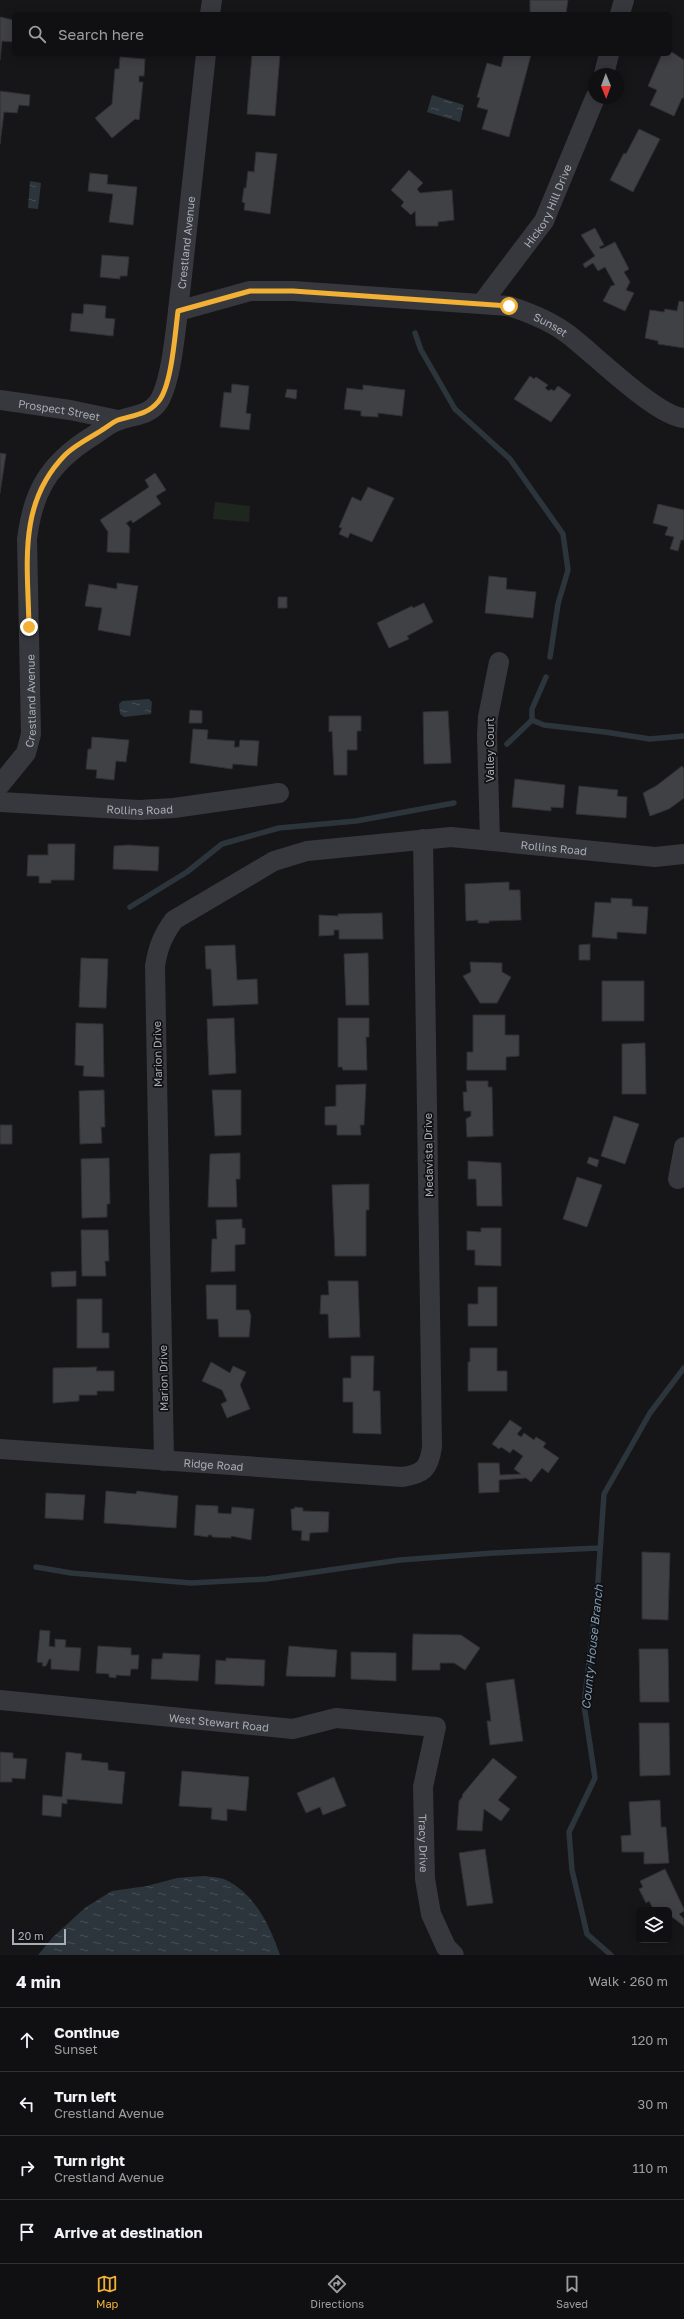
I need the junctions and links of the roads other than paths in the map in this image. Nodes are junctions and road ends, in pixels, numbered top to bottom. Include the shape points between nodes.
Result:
1 (212, 0) edge
2 (624, 0) edge
3 (210, 12) edge
4 (621, 12) edge
5 (206, 56) edge
6 (608, 56) edge
7 (606, 68) edge
8 (593, 104) edge
9 (482, 303) junction
10 (178, 311) junction
11 (0, 400) edge
12 (684, 418) edge
13 (118, 420) junction
14 (499, 662) dead end
15 (0, 785) edge
16 (279, 793) dead end
17 (0, 802) edge
18 (423, 839) junction
19 (490, 840) junction
20 (684, 854) edge
21 (684, 1147) edge
22 (678, 1179) dead end
23 (0, 1450) edge
24 (164, 1460) junction
25 (425, 1469) joint
26 (0, 1700) edge
27 (436, 1726) joint
28 (454, 1955) edge

1 - 3 street
2 - 4 street
5 - 10 street, Crestland Avenue
6 - 7 street
8 - 9 street, Hickory Hill Drive via 544,221
9 - 10 street, Sunset via 293,291 250,291
9 - 12 street, Sunset via 509,306 538,316 568,334 658,408 677,418
10 - 13 street, Crestland Avenue via 167,384 159,402 146,412
11 - 13 street, Prospect Street
13 - 15 street, Crestland Avenue via 65,454 49,473 37,494 30,516 28,539 31,734 26,753
14 - 19 street, Valley Court via 487,735
16 - 17 street, Rollins Road via 174,808 139,810
18 - 19 street, Rollins Road via 451,837
18 - 24 street, Marion Drive via 307,851 274,861 174,920 157,949 155,966
18 - 25 street, Medavista Drive via 432,1447
19 - 20 street, Rollins Road via 655,858
21 - 22 street
23 - 24 street, Ridge Road
24 - 25 street, Ridge Road via 402,1478 416,1475
26 - 27 street, West Stewart Road via 293,1729 336,1718
27 - 28 street, Tracy Drive via 423,1787 425,1879 431,1914 446,1946

